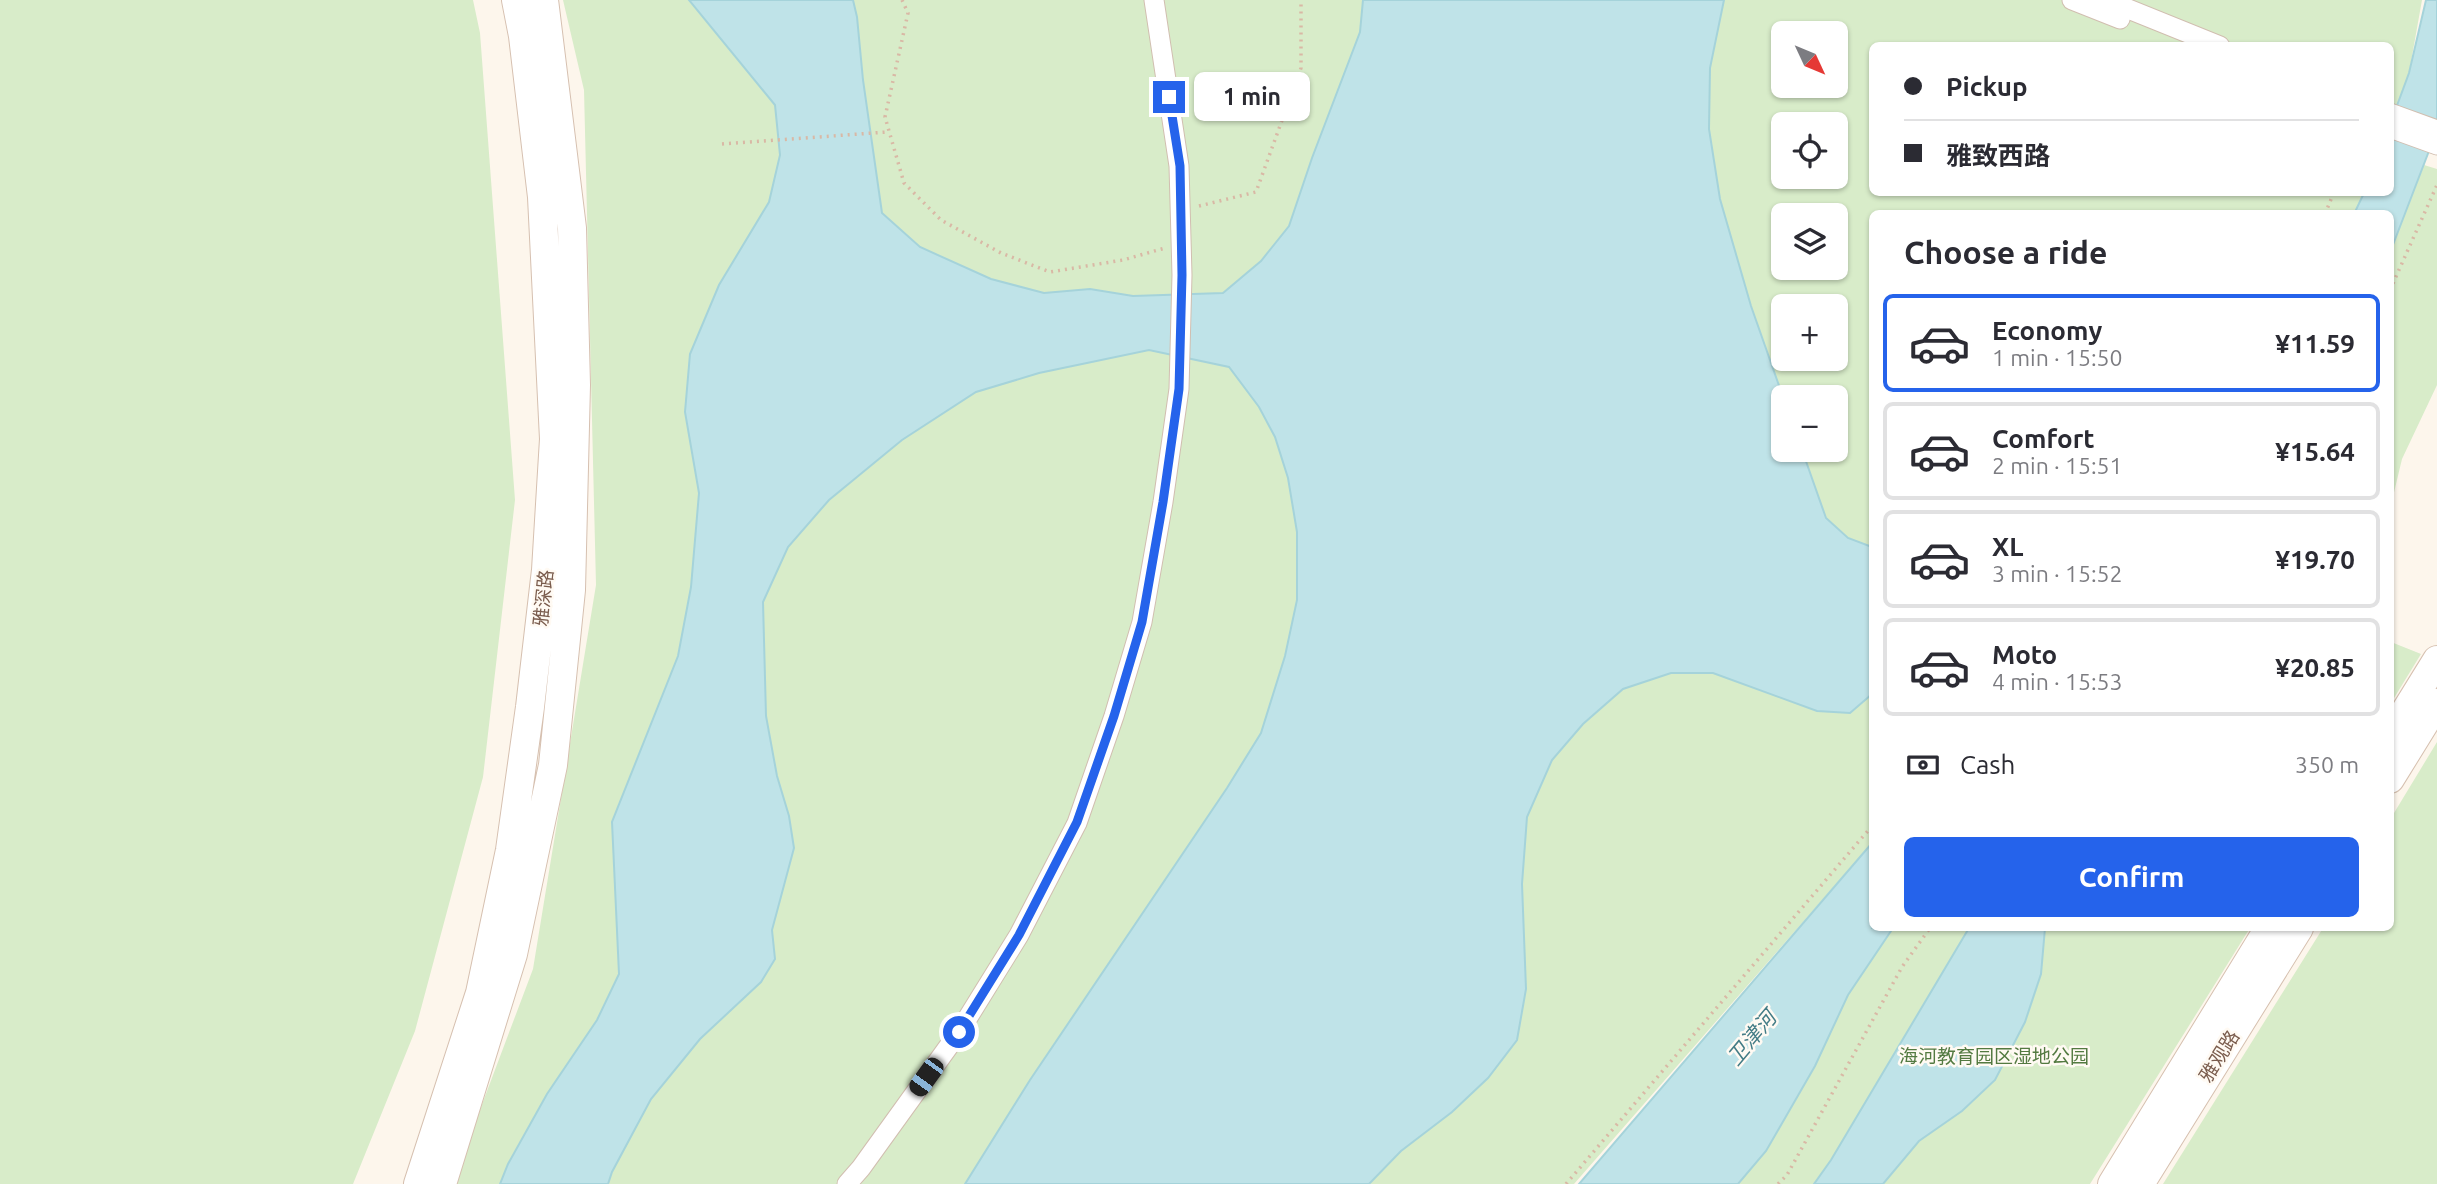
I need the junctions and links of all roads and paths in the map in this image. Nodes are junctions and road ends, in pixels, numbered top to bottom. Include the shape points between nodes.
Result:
1 (516, 0) edge
2 (544, 0) edge
3 (902, 0) edge
4 (1154, 0) edge
5 (1301, 0) edge
6 (2072, 0) edge
7 (2106, 0) edge
8 (2176, 42) edge
9 (2210, 42) edge
10 (2394, 114) edge
11 (2394, 129) edge
12 (2437, 130) edge
13 (887, 132) junction
14 (722, 144) dead end
15 (2437, 145) edge
16 (2437, 185) edge
17 (1180, 211) junction
18 (1181, 243) junction
19 (2394, 281) edge
20 (2437, 660) edge
21 (2437, 704) edge
22 (2394, 730) edge
23 (2394, 773) edge
24 (1869, 830) edge
25 (1928, 931) edge
26 (2267, 931) edge
27 (2297, 931) edge
28 (418, 1184) edge
29 (442, 1184) edge
30 (847, 1184) edge
31 (1566, 1184) edge
32 (1777, 1184) edge
33 (2112, 1184) edge
34 (2140, 1184) edge

1 - 28 main road, 雅深路 via 542,197 554,439 546,570 510,850 480,993
2 - 29 main road, 雅深路 via 572,228 576,385 571,590 552,765 513,954
3 - 13 path via 908,13 885,117
4 - 17 street via 1180,166
5 - 17 path via 1301,68 1256,192
6 - 8 street
7 - 9 street
10 - 12 street
11 - 15 street
13 - 14 path
13 - 18 path via 904,183 941,220 1001,253 1050,272 1123,260
16 - 19 path
17 - 18 street
18 - 30 street via 1179,389 1142,622 1077,822 1019,935 959,1032
20 - 22 main road
21 - 23 main road
24 - 31 path
25 - 32 path via 1902,967 1787,1175
26 - 33 main road, 雅观路
27 - 34 main road, 雅观路

